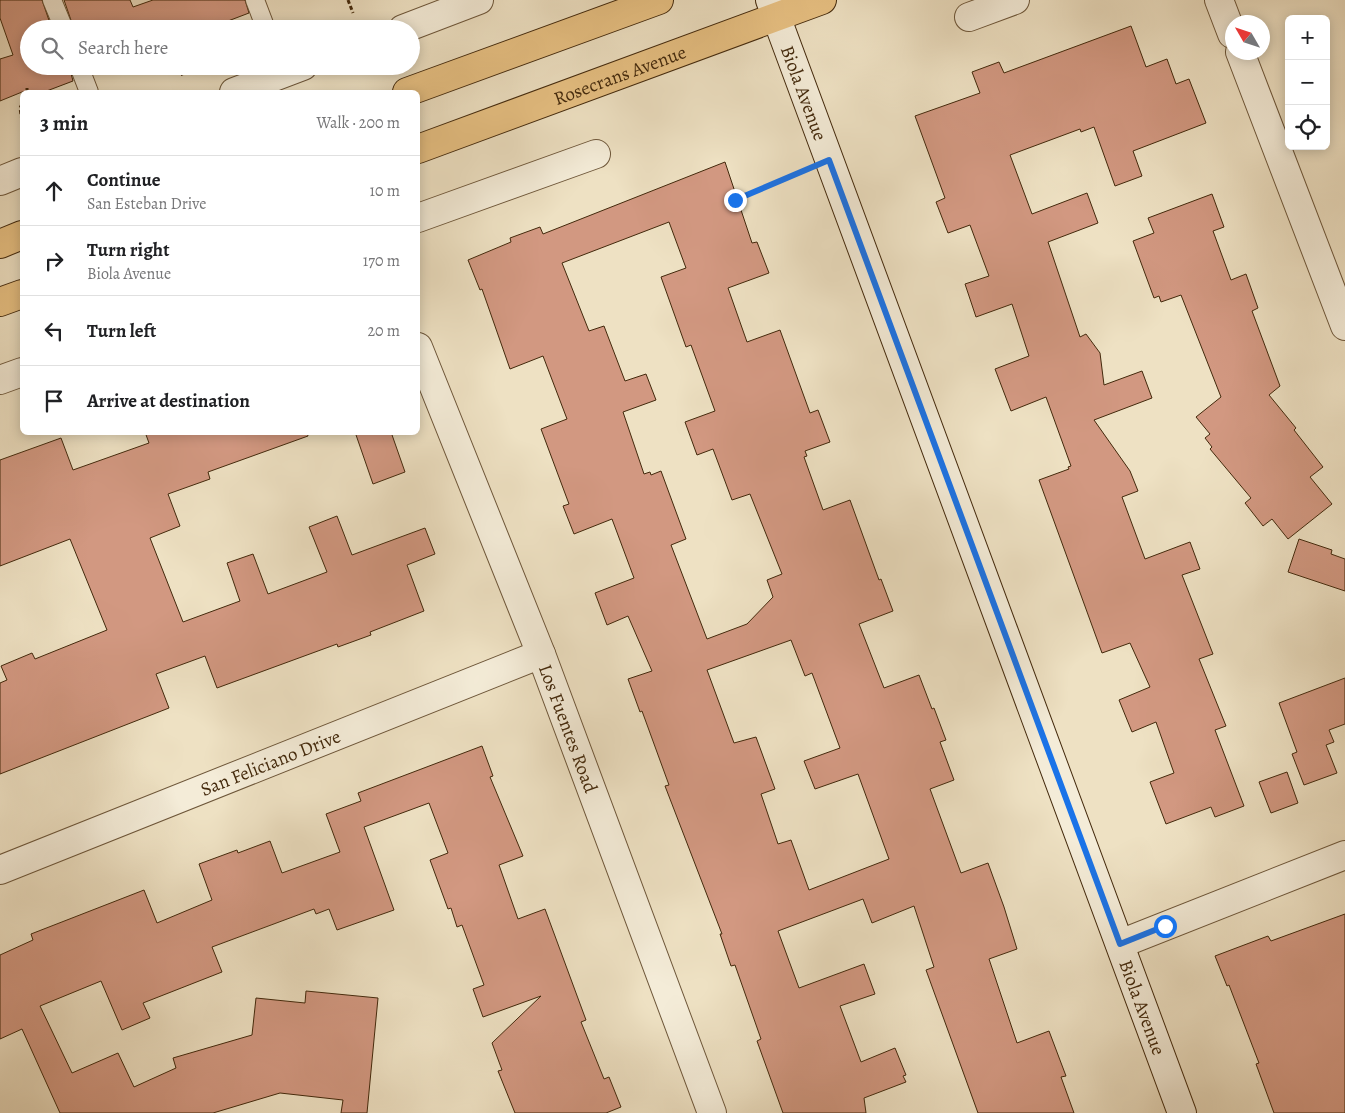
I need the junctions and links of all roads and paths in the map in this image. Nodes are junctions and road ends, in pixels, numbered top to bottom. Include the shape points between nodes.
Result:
1 (52, 0) edge
2 (255, 0) edge
3 (348, 0) edge
4 (479, 0) edge
5 (659, 0) edge
6 (822, 0) edge
7 (1015, 0) edge
8 (1219, 0) edge
9 (773, 9) edge
10 (353, 13) dead end
11 (1225, 16) edge
12 (969, 17) dead end
13 (60, 20) edge
14 (263, 20) edge
15 (420, 23) edge
16 (1243, 60) edge
17 (82, 75) edge
18 (275, 75) edge
19 (88, 90) edge
20 (239, 90) edge
21 (412, 90) edge
22 (420, 148) edge
23 (596, 154) dead end
24 (829, 160) junction
25 (20, 173) edge
26 (0, 181) edge
27 (735, 200) dead end
28 (420, 217) edge
29 (20, 236) edge
30 (0, 244) edge
31 (20, 295) edge
32 (0, 302) edge
33 (1345, 326) edge
34 (420, 352) edge
35 (20, 373) edge
36 (0, 380) edge
37 (541, 654) junction
38 (1345, 855) edge
39 (0, 870) edge
40 (1120, 944) junction
41 (712, 1113) edge
42 (1182, 1113) edge

1 - 13 lane
2 - 14 lane
3 - 10 path
4 - 15 street
5 - 21 main road
6 - 9 main road, Rosecrans Avenue
7 - 12 street
8 - 11 street
9 - 22 main road, Rosecrans Avenue
9 - 24 street, Biola Avenue
16 - 33 street
17 - 19 lane
18 - 20 street
23 - 28 street
24 - 27 path
24 - 40 street, Biola Avenue
25 - 26 street
29 - 30 main road
31 - 32 main road
34 - 37 street, Los Fuentes Road
35 - 36 street
37 - 39 street, San Feliciano Drive
37 - 41 street, Los Fuentes Road
38 - 40 street
40 - 42 street, Biola Avenue

